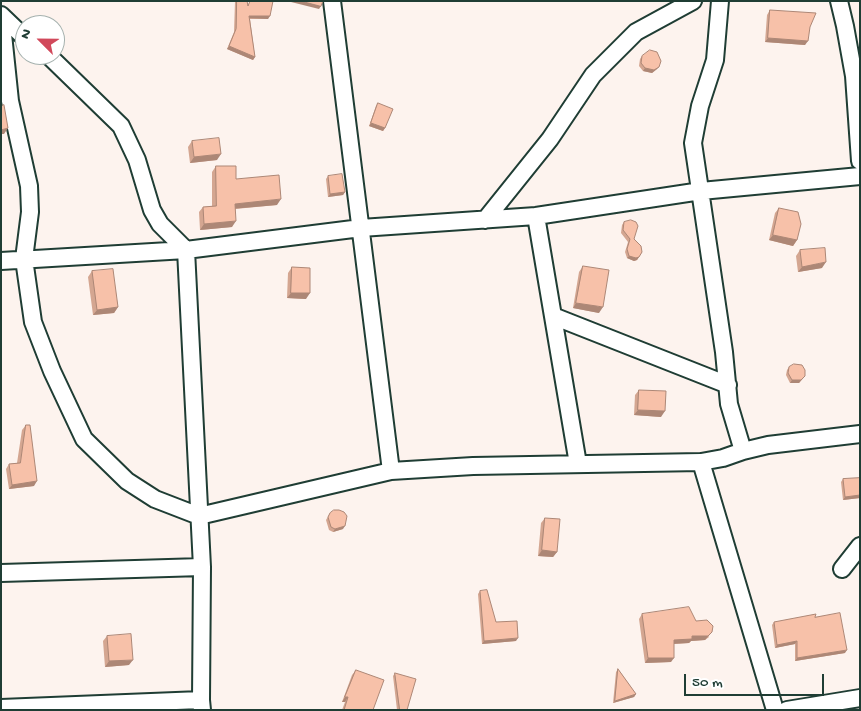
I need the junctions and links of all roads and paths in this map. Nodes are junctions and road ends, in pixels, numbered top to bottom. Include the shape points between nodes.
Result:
1 (332, 1) edge
2 (693, 1) edge
3 (720, 1) edge
4 (838, 1) edge
5 (1, 15) edge
6 (15, 28) edge
7 (855, 49) edge
8 (58, 65) edge
9 (860, 161) edge
10 (860, 176) edge
11 (701, 191) junction
12 (536, 216) junction
13 (485, 220) junction
14 (361, 228) junction
15 (186, 250) junction
16 (24, 259) junction
17 (1, 261) edge
18 (553, 316) junction
19 (728, 385) junction
20 (860, 434) edge
21 (743, 450) junction
22 (701, 462) junction
23 (578, 464) junction
24 (391, 471) junction
25 (199, 516) junction
26 (860, 546) edge
27 (202, 567) junction
28 (842, 569) dead end
29 (1, 573) edge
30 (860, 698) edge
31 (201, 705) edge
32 (1, 708) edge
33 (792, 709) edge
34 (775, 710) edge

1 - 14 street
2 - 13 street via 636,32 592,75 550,139
3 - 11 street via 716,60 700,106 693,143
4 - 7 street
5 - 6 street
5 - 16 street via 10,101 29,186 30,212
7 - 9 street
8 - 15 street via 121,126 138,160 152,210 160,224
10 - 11 street
11 - 12 street
11 - 19 street
12 - 13 street
12 - 18 street
13 - 14 street
14 - 15 street
14 - 24 street
15 - 16 street
15 - 25 street
16 - 17 street
16 - 25 street via 33,322 84,439 127,481 155,499
18 - 19 street
18 - 23 street
19 - 21 street
20 - 21 street
21 - 22 street
22 - 23 street
22 - 34 street
23 - 24 street
24 - 25 street
25 - 27 street
26 - 28 street
27 - 29 street
27 - 31 street
30 - 33 street
31 - 32 street

